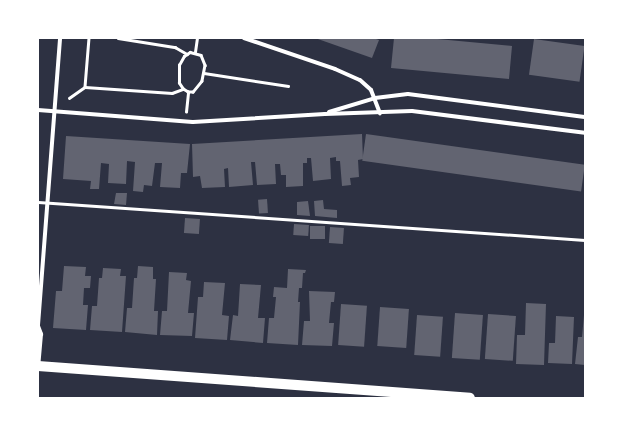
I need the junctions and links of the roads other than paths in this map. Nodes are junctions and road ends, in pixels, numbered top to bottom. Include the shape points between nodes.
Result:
1 (60, 38) edge
2 (244, 38) edge
3 (375, 98) junction
4 (38, 110) edge
5 (54, 111) junction
6 (380, 112) junction
7 (325, 114) junction
8 (585, 117) edge
9 (585, 133) edge
10 (38, 202) edge
11 (47, 203) junction
12 (585, 240) edge
13 (38, 325) edge
14 (38, 366) edge
15 (470, 398) edge

1 - 5 street
2 - 3 street via 349,74 366,85
3 - 6 street
3 - 7 street
3 - 8 street via 403,94
4 - 5 street
5 - 7 street via 193,122
5 - 11 street
6 - 7 street
6 - 9 street via 412,111
10 - 11 lane
11 - 12 lane
11 - 13 street
13 - 14 street via 41,334
14 - 15 main road

